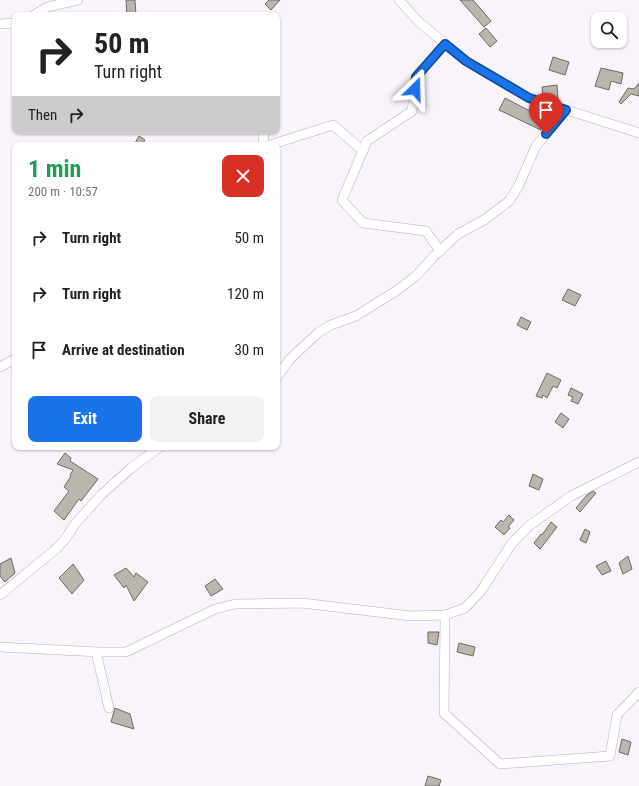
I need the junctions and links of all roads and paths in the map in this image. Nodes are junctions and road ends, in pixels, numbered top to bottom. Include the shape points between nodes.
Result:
1 (78, 0) edge
2 (398, 0) edge
3 (39, 12) edge
4 (12, 23) edge
5 (0, 24) edge
6 (445, 44) junction
7 (566, 110) junction
8 (639, 133) edge
9 (280, 142) edge
10 (363, 151) junction
11 (440, 251) junction
12 (12, 361) edge
13 (0, 368) edge
14 (280, 373) edge
15 (156, 450) edge
16 (639, 462) edge
17 (0, 595) edge
18 (445, 615) junction
19 (0, 647) edge
20 (96, 652) junction
21 (639, 692) edge
22 (109, 708) dead end

1 - 3 street via 47,7
2 - 6 street
4 - 5 street
6 - 7 street via 466,61 529,98
6 - 10 street via 416,77 412,112 367,141
7 - 8 street
7 - 11 street via 536,146 509,201 484,220 458,234
9 - 10 street via 334,125
10 - 11 street via 342,200 363,223 426,231
11 - 14 street via 416,276 396,291 356,316 318,332 290,359
12 - 13 street
15 - 17 street via 101,495 57,548
16 - 18 street via 571,496 530,526 512,543 481,591 465,608
18 - 20 street via 411,616 302,603 235,604 215,609 126,652
18 - 21 street via 444,713 500,764 610,756 617,715
19 - 20 street
20 - 22 street

